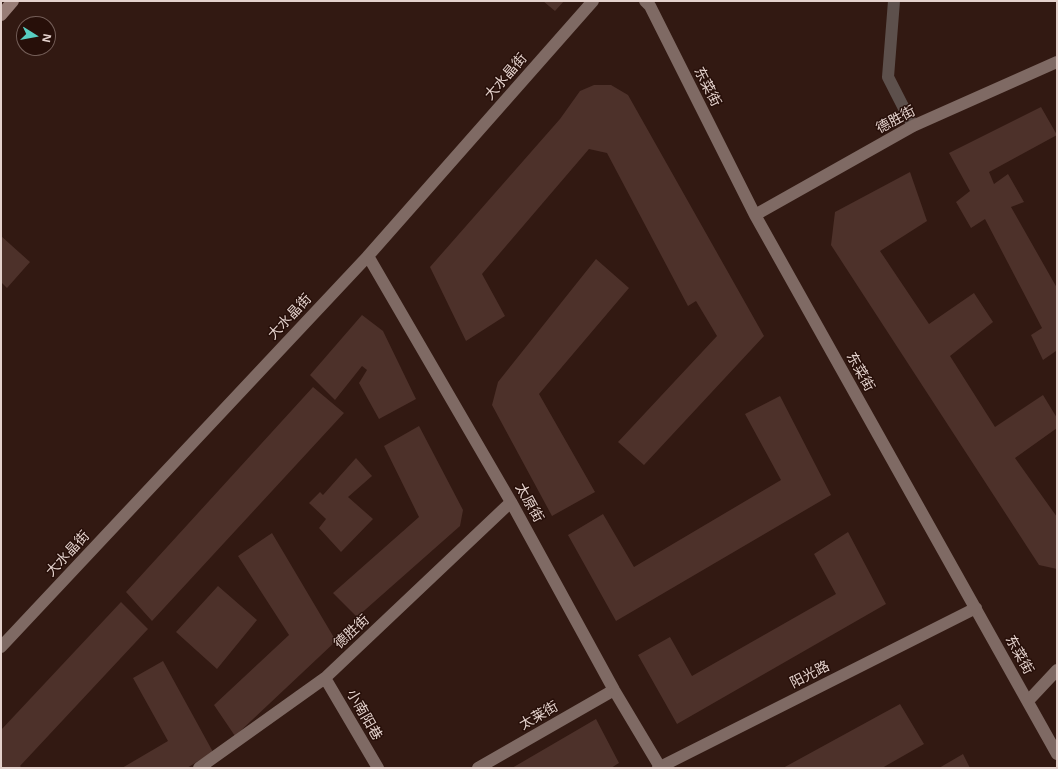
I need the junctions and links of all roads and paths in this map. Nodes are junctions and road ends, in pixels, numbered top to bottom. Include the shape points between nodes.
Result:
1 (13, 1) edge
2 (593, 1) edge
3 (645, 1) edge
4 (894, 1) edge
5 (1, 15) edge
6 (1057, 62) edge
7 (913, 126) junction
8 (755, 215) junction
9 (368, 256) junction
10 (511, 502) junction
11 (976, 608) junction
12 (1, 647) edge
13 (1057, 670) edge
14 (325, 678) junction
15 (614, 690) junction
16 (1028, 701) junction
17 (1057, 754) edge
18 (659, 767) edge
19 (200, 768) edge
20 (378, 768) edge
21 (478, 768) edge

1 - 5 main road
2 - 9 street, 大水晶街
3 - 8 street, 东菜街
4 - 7 street via 888,77
6 - 7 street, 德胜街
7 - 8 street, 德胜街
8 - 11 street, 东菜街
9 - 10 street, 太原街
9 - 12 street, 大水晶街
10 - 14 street, 德胜街
10 - 15 street, 太原街
11 - 16 street, 东菜街
11 - 18 street, 阳光路
13 - 16 street
14 - 19 street, 德胜街
14 - 20 street, 小南阳巷
15 - 18 street, 太原街
15 - 21 street, 太莱街
16 - 17 street, 东菜街

